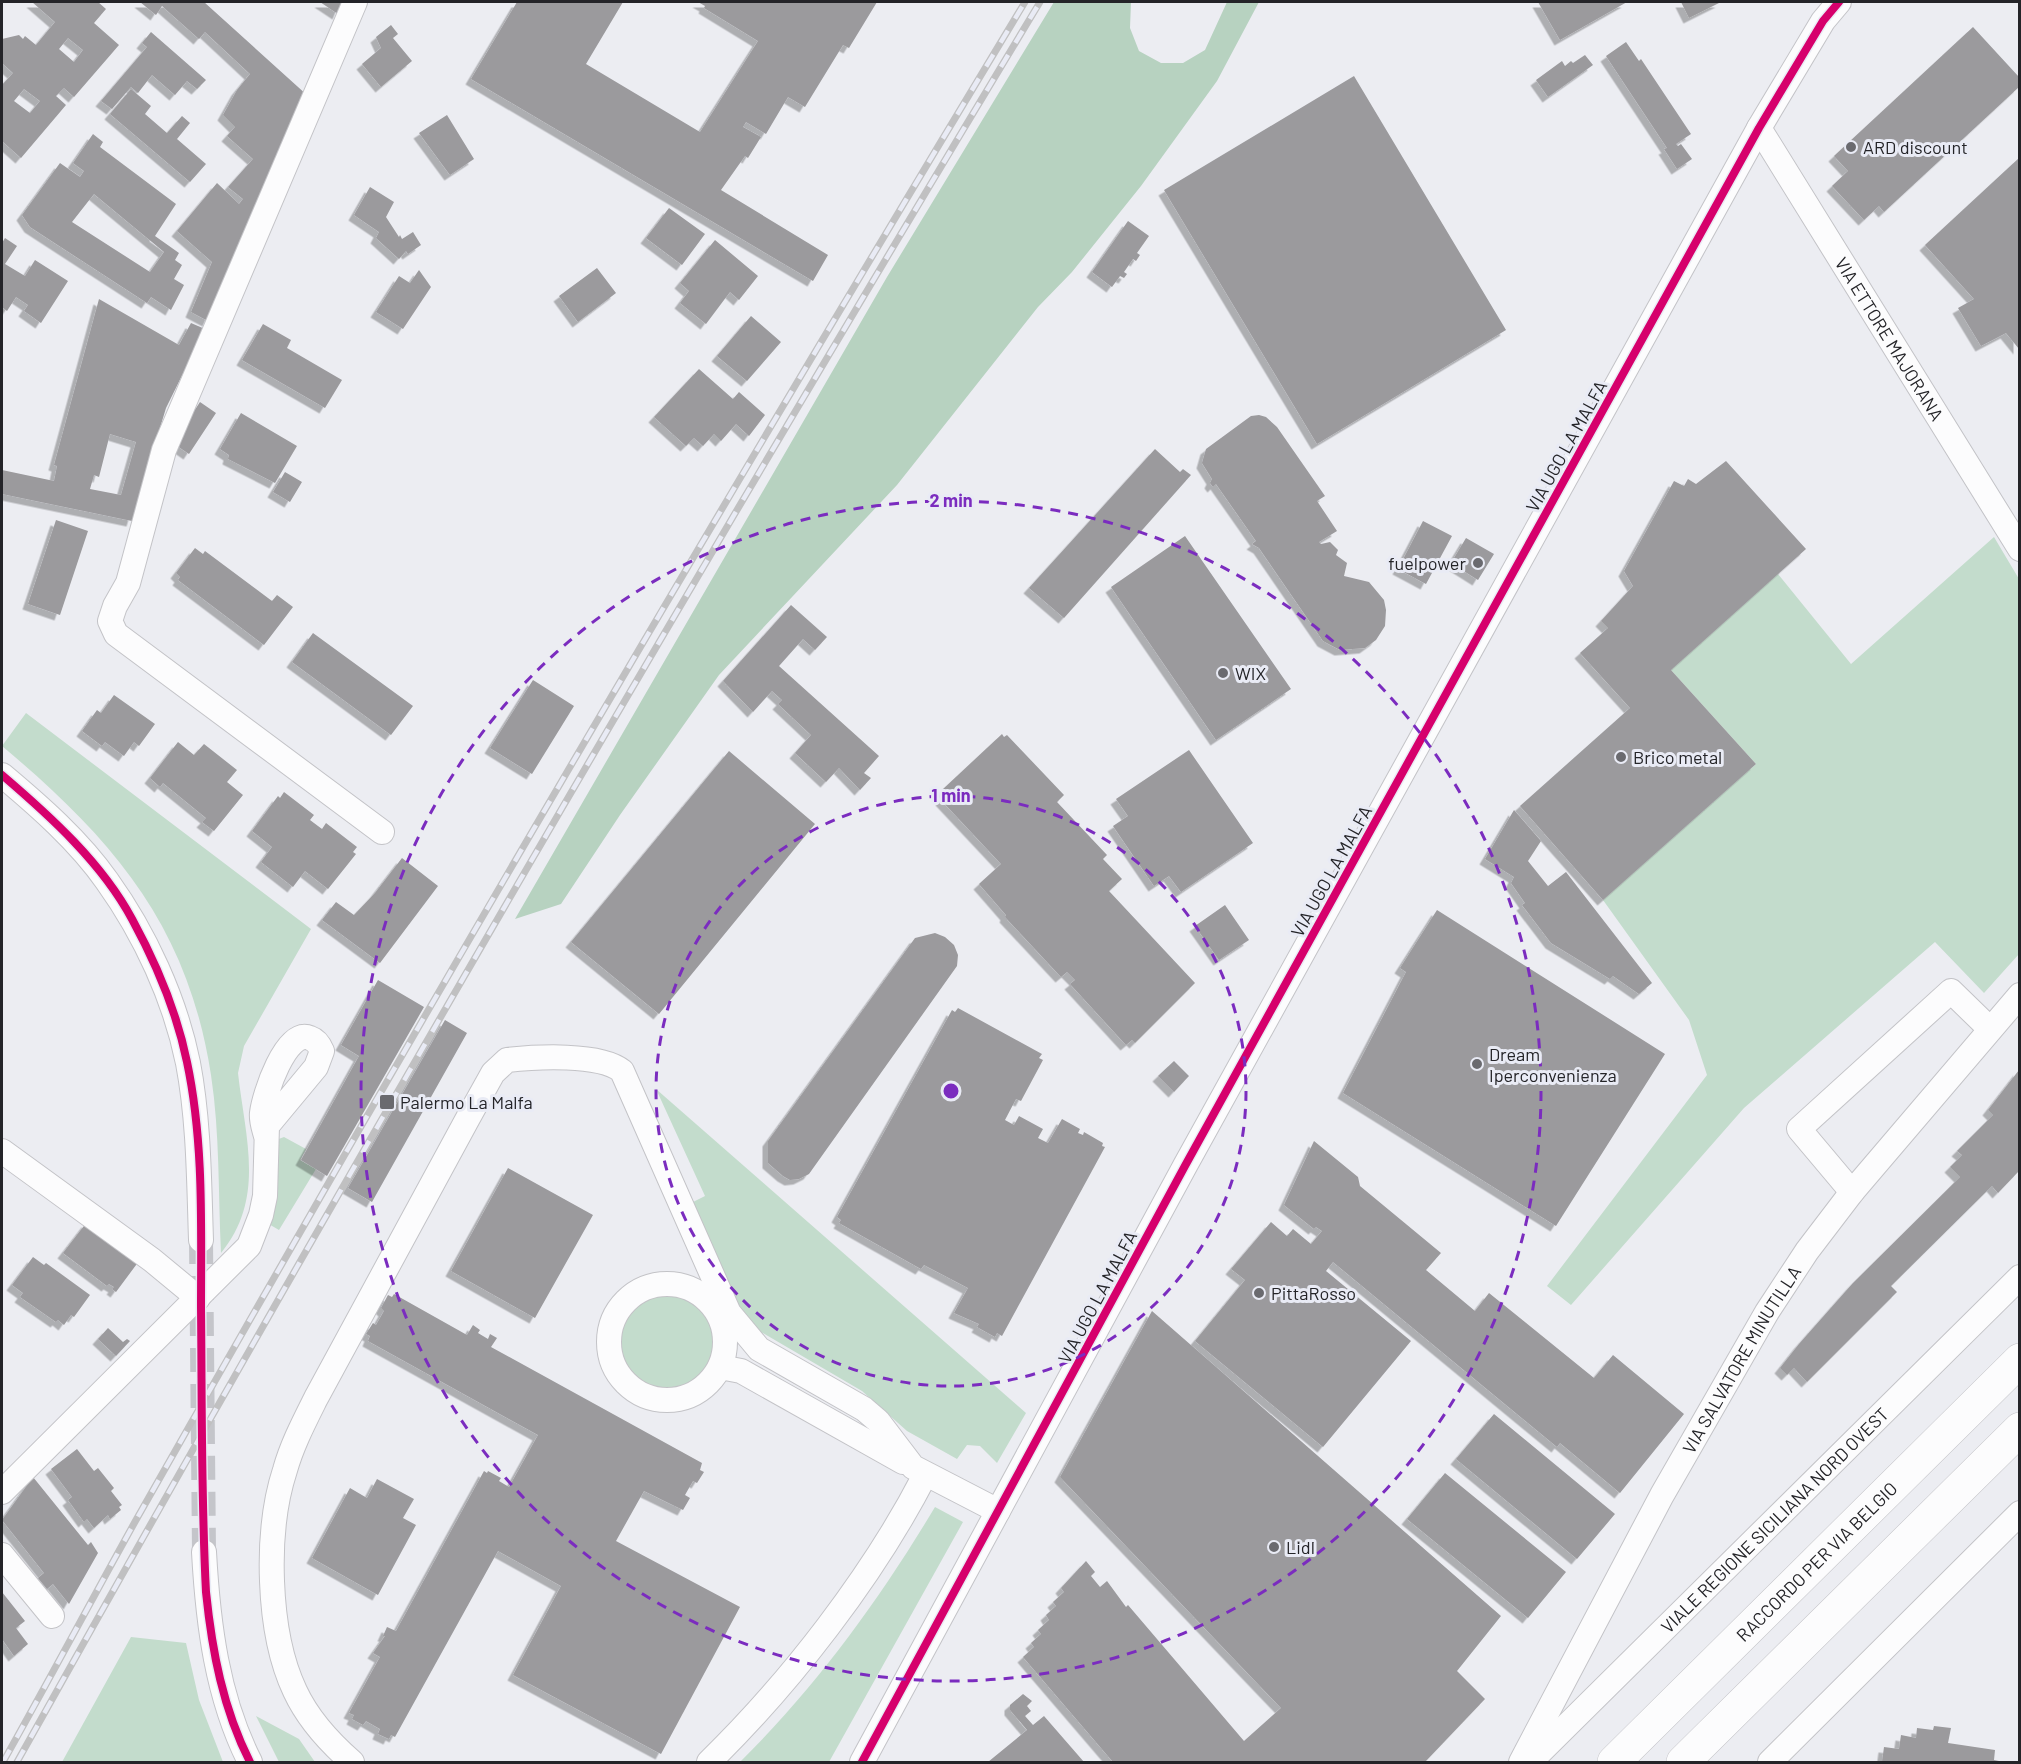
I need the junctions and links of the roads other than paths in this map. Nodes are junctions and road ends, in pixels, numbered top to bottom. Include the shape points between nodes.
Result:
1 (355, 2) edge
2 (1839, 2) edge
3 (1759, 128) junction
4 (2019, 549) edge
5 (2, 775) edge
6 (382, 832) dead end
7 (2019, 995) edge
8 (1989, 1029) junction
9 (266, 1136) dead end
10 (2, 1151) edge
11 (1852, 1192) junction
12 (201, 1240) tunnel mouth
13 (702, 1251) junction
14 (2019, 1278) edge
15 (679, 1281) junction
16 (720, 1293) junction
17 (198, 1298) junction
18 (2019, 1360) edge
19 (720, 1367) junction
20 (2019, 1429) edge
21 (919, 1471) junction
22 (2, 1492) edge
23 (998, 1511) junction
24 (2019, 1513) edge
25 (204, 1552) tunnel mouth
26 (2, 1555) edge
27 (52, 1616) dead end
28 (250, 1762) edge
29 (352, 1762) edge
30 (709, 1762) edge
31 (862, 1762) edge
32 (1521, 1762) edge
33 (1530, 1762) edge
34 (1614, 1762) edge
35 (1683, 1762) edge
36 (1770, 1762) edge

1 - 6 street via 164,450 128,583 110,621 116,634
2 - 3 street, VIA UGO LA MALFA via 1823,21
3 - 4 street, VIA ETTORE MAJORANA
3 - 23 street, VIA UGO LA MALFA
5 - 12 street via 35,803 106,879 132,918 175,1014 195,1113
7 - 8 street, VIA SALVATORE MINUTILLA
8 - 11 street, VIA SALVATORE MINUTILLA
8 - 11 street via 1951,991 1799,1129
9 - 17 street via 265,1196 255,1233 242,1255
10 - 17 street
11 - 32 street, VIA SALVATORE MINUTILLA via 1807,1251 1730,1373
13 - 15 street via 702,1263 696,1273
13 - 16 street
13 - 29 street via 622,1071 598,1060 515,1059 500,1065 316,1398 290,1454 276,1504 275,1612 284,1659 295,1691 315,1724
14 - 33 street, VIALE REGIONE SICILIANA NORD OVEST
15 - 16 street via 706,1281
15 - 19 street via 700,1294 720,1318 725,1350
15 - 19 street via 640,1291 617,1312 609,1342 612,1360 631,1388 646,1397 663,1400 681,1399 697,1392
16 - 21 street via 729,1313 759,1349 864,1409
17 - 22 street
18 - 34 highway, RACCORDO PER VIA BELGIO
19 - 21 street via 741,1371
20 - 35 highway
21 - 23 street
21 - 30 street via 873,1564 773,1691
23 - 31 street, VIA UGO LA MALFA
24 - 36 street
25 - 28 street via 211,1636 220,1679 232,1722
26 - 27 street

